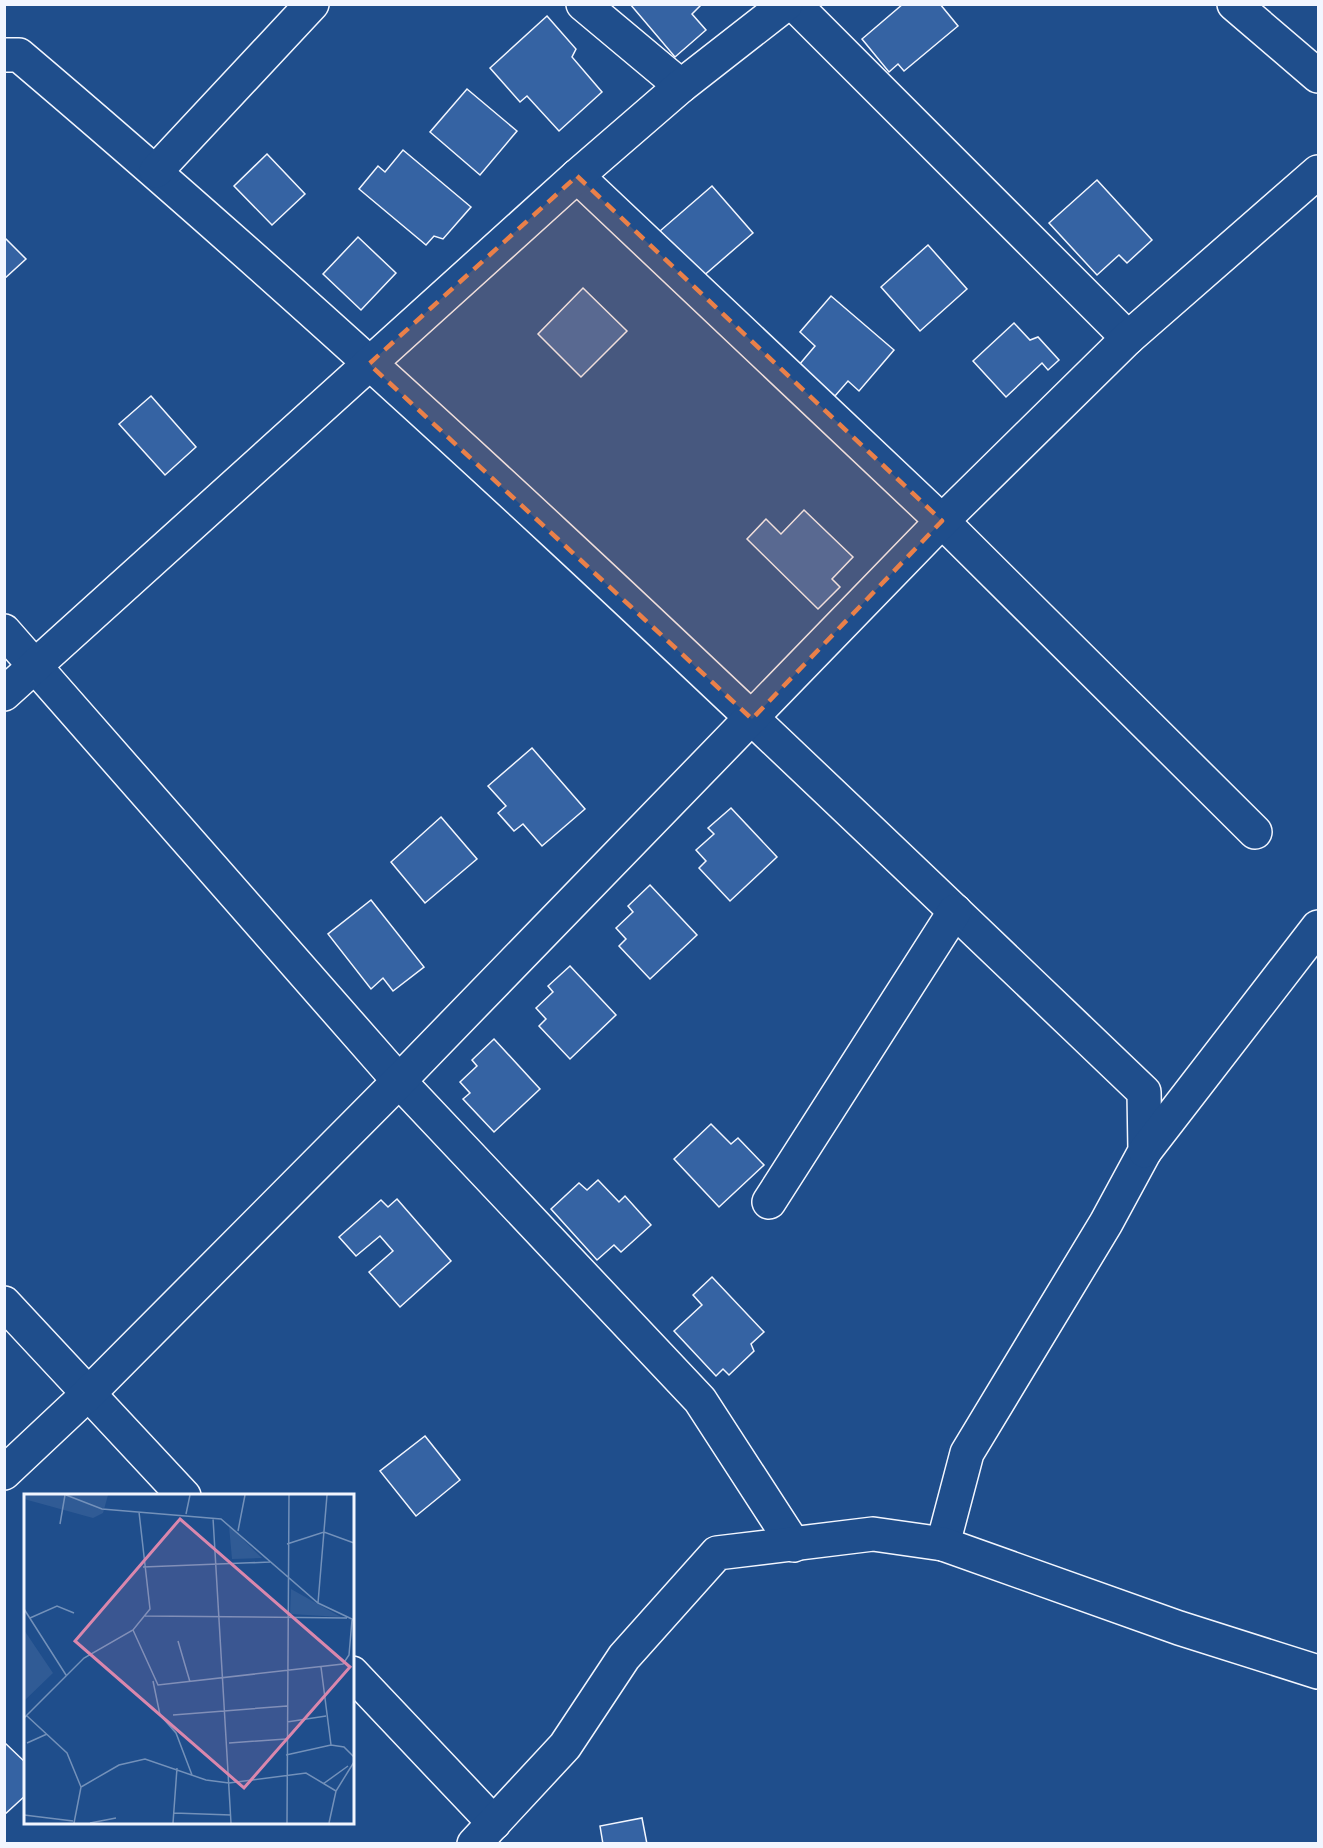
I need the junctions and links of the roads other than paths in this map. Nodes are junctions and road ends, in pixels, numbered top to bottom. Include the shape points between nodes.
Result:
1 (312, 4) edge
2 (583, 4) edge
3 (786, 4) edge
4 (794, 4) edge
5 (1234, 4) edge
6 (4, 55) edge
7 (1318, 76) edge
8 (681, 86) junction
9 (156, 171) junction
10 (1318, 172) edge
11 (577, 176) junction
12 (1128, 338) junction
13 (369, 364) junction
14 (942, 521) junction
15 (4, 632) edge
16 (35, 668) junction
17 (4, 694) edge
18 (752, 719) junction
19 (1255, 832) dead end
20 (955, 911) junction
21 (1318, 927) edge
22 (399, 1082) junction
23 (1145, 1151) junction
24 (769, 1202) dead end
25 (4, 1303) edge
26 (88, 1394) junction
27 (4, 1473) edge
28 (182, 1494) edge
29 (943, 1544) junction
30 (794, 1545) junction
31 (1318, 1672) edge
32 (354, 1675) edge
33 (484, 1833) edge

1 - 9 street
2 - 8 street
3 - 8 street
4 - 12 street
5 - 7 street
6 - 9 street via 19,55
8 - 11 street
9 - 13 street
10 - 12 street
11 - 13 street
11 - 14 street
12 - 14 street
13 - 16 street
13 - 18 street
14 - 18 street
14 - 19 street
15 - 16 street
16 - 17 street
16 - 22 street
18 - 20 street
18 - 22 street
20 - 23 street via 1144,1092
20 - 24 street
21 - 23 street
22 - 26 street
22 - 30 street via 700,1400
23 - 29 street via 967,1453
25 - 26 street
26 - 27 street
26 - 28 street
29 - 30 street via 873,1534
29 - 31 street via 1179,1629
30 - 33 street via 717,1553 624,1657 565,1746
32 - 33 street

